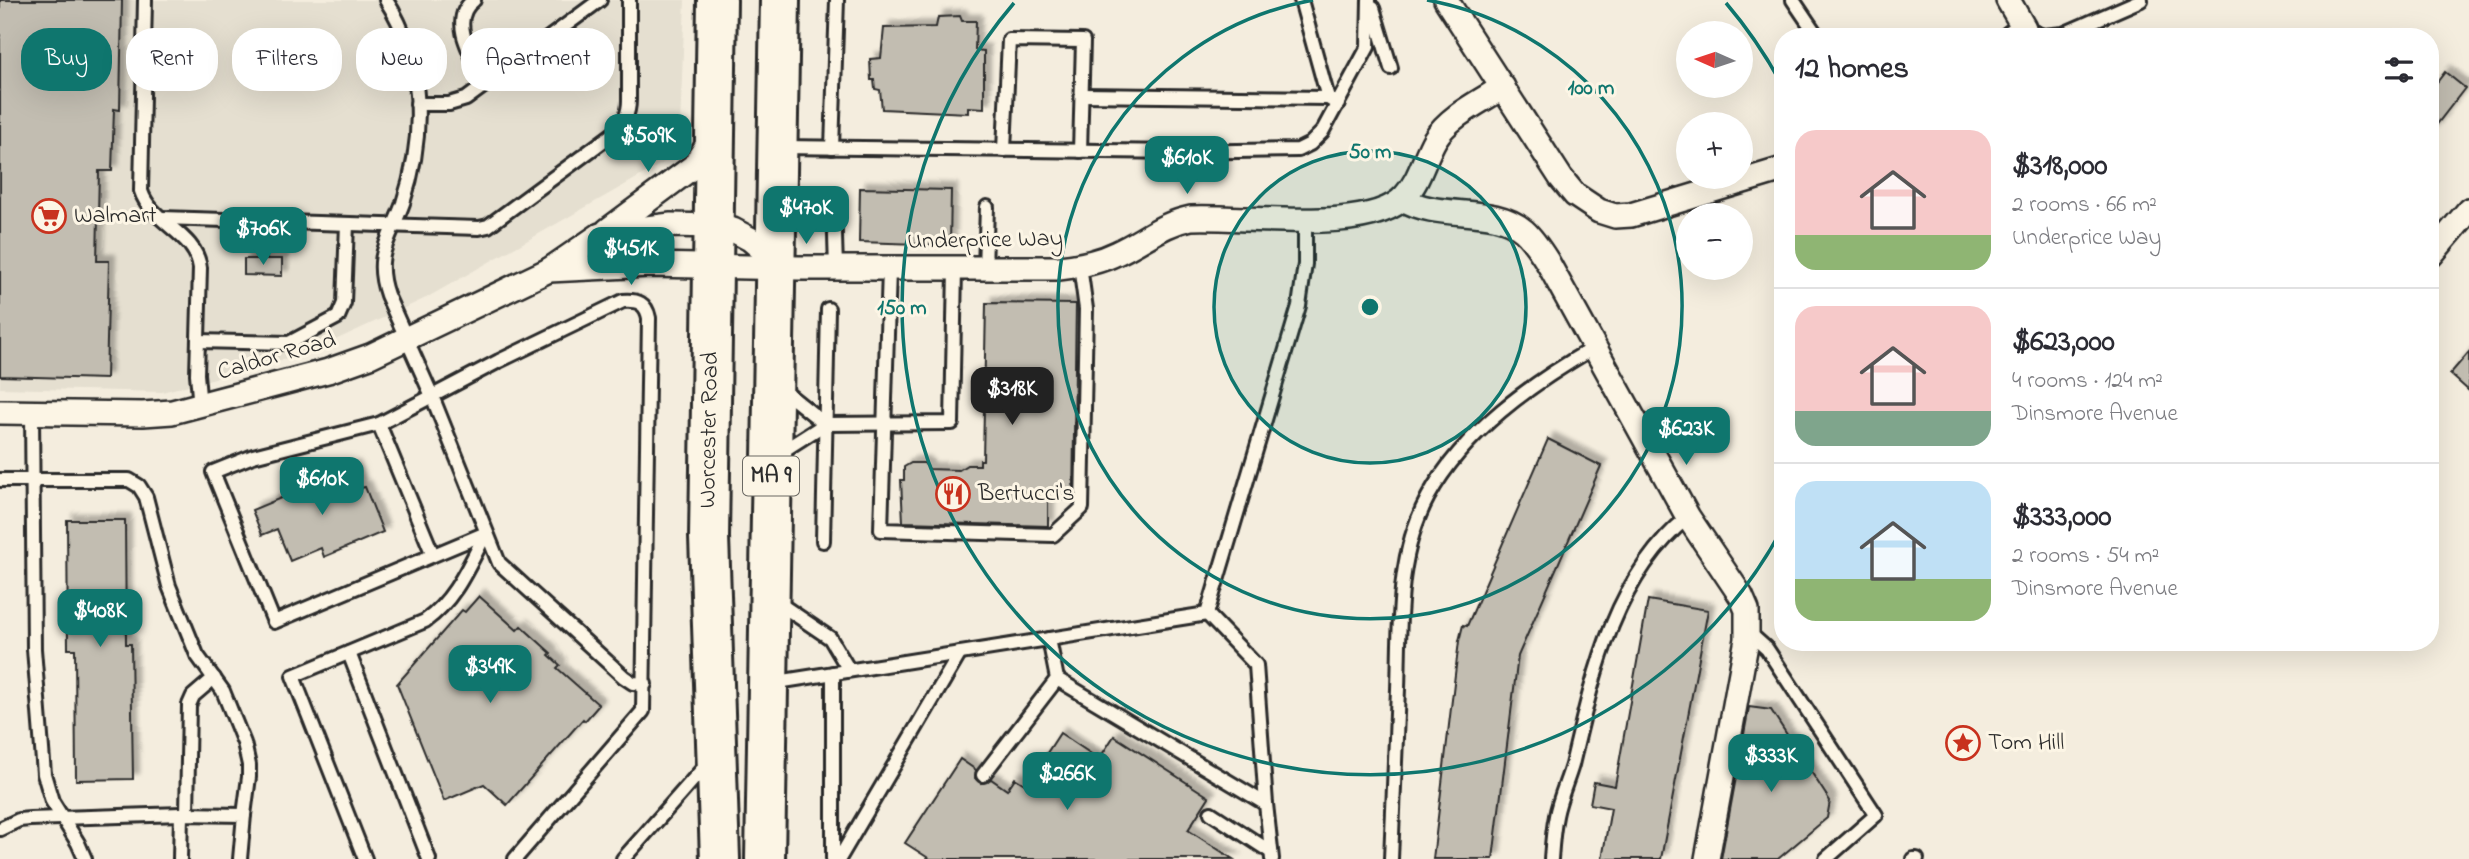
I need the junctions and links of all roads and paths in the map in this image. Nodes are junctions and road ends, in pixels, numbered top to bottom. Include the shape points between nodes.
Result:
1 (145, 0) edge
2 (386, 0) edge
3 (600, 0) edge
4 (629, 0) edge
5 (718, 0) edge
6 (780, 0) edge
7 (837, 0) edge
8 (1301, 0) edge
9 (1370, 0) edge
10 (1446, 0) edge
11 (1793, 0) edge
12 (2008, 0) edge
13 (2141, 0) edge
14 (470, 2) edge
15 (462, 28) edge
16 (562, 28) edge
17 (1812, 28) edge
18 (2016, 28) edge
19 (2077, 28) edge
20 (1391, 68) dead end
21 (1503, 87) junction
22 (477, 91) edge
23 (1082, 95) junction
24 (1333, 101) junction
25 (417, 103) junction
26 (715, 125) junction
27 (777, 147) junction
28 (832, 148) junction
29 (1004, 150) junction
30 (1080, 151) junction
31 (1774, 172) edge
32 (1403, 199) junction
33 (776, 204) junction
34 (987, 208) dead end
35 (2469, 210) edge
36 (162, 218) junction
37 (1305, 219) junction
38 (347, 224) junction
39 (393, 225) junction
40 (713, 226) junction
41 (600, 235) junction
42 (2439, 246) edge
43 (1080, 266) junction
44 (712, 267) junction
45 (775, 268) junction
46 (836, 268) junction
47 (889, 268) junction
48 (955, 269) junction
49 (985, 269) junction
50 (549, 271) junction
51 (828, 309) dead end
52 (407, 338) junction
53 (198, 341) junction
54 (1595, 347) junction
55 (773, 382) junction
56 (432, 396) junction
57 (200, 407) junction
58 (0, 412) edge
59 (33, 413) junction
60 (379, 424) junction
61 (825, 424) junction
62 (884, 424) junction
63 (772, 458) junction
64 (0, 480) edge
65 (32, 480) junction
66 (1688, 517) junction
67 (486, 533) junction
68 (823, 541) dead end
69 (433, 555) junction
70 (769, 597) junction
71 (1207, 614) junction
72 (1748, 632) junction
73 (1049, 639) junction
74 (349, 653) junction
75 (960, 653) junction
76 (849, 670) junction
77 (833, 673) junction
78 (214, 678) junction
79 (1056, 678) junction
80 (768, 683) junction
81 (645, 684) junction
82 (717, 753) junction
83 (983, 775) dead end
84 (1266, 804) junction
85 (1211, 813) dead end
86 (184, 814) junction
87 (244, 815) junction
88 (62, 817) junction
89 (0, 829) edge
90 (1271, 855) edge
91 (1834, 856) edge
92 (85, 859) edge
93 (180, 859) edge
94 (240, 859) edge
95 (365, 859) edge
96 (429, 859) edge
97 (515, 859) edge
98 (623, 859) edge
99 (720, 859) edge
100 (765, 859) edge
101 (833, 859) edge
102 (839, 859) edge
103 (1391, 859) edge
104 (1551, 859) edge
105 (1707, 859) edge

1 - 36 lane via 141,191 147,206
2 - 25 lane via 409,46
3 - 16 lane
4 - 39 lane via 629,107 618,129 488,226
5 - 26 highway, Worcester Road / MA 9
6 - 27 highway, MA 9
7 - 28 lane
8 - 24 lane
9 - 20 lane
9 - 24 lane via 1368,47
10 - 21 street
11 - 17 lane
12 - 18 street
13 - 19 lane
14 - 15 lane
21 - 31 street via 1561,178 1575,195 1599,211 1631,215
21 - 32 street via 1447,124
22 - 25 lane via 454,104
23 - 24 lane
23 - 29 lane via 1083,41 1009,40
23 - 30 lane
24 - 30 lane via 1322,132 1298,150
25 - 39 lane via 411,169
26 - 40 highway, Worcester Road / MA 9
26 - 41 street via 694,166
27 - 28 lane
27 - 33 highway, MA 9
28 - 29 lane
29 - 30 lane
32 - 37 street, Underprice Way via 1378,214 1360,218
32 - 54 street via 1430,210 1489,216 1522,229 1548,261
33 - 45 highway, MA 9
33 - 46 lane via 834,203
34 - 49 lane
35 - 42 street
36 - 38 lane
36 - 53 lane via 198,254
37 - 43 street, Underprice Way via 1182,219 1116,254
37 - 71 lane via 1299,306
38 - 39 lane
38 - 53 lane via 344,303 333,321 289,343
39 - 52 lane via 381,274
40 - 41 street, Caldor Road via 645,227
40 - 44 highway, Worcester Road / MA 9
40 - 45 street, Caldor Road via 750,239
41 - 50 street, Caldor Road
43 - 49 street, Underprice Way
43 - 62 lane via 1086,309 1082,509 1053,535 881,530
44 - 45 street, Caldor Road
44 - 50 street, Caldor Road via 650,265
44 - 82 highway, Worcester Road / MA 9 via 709,537
45 - 46 street, Underprice Way
45 - 55 highway, MA 9
46 - 47 street, Underprice Way
47 - 48 street, Underprice Way
47 - 62 lane
48 - 49 street, Underprice Way
48 - 62 lane via 952,424
50 - 52 street, Caldor Road
51 - 61 lane
52 - 56 lane
52 - 57 street, Caldor Road via 339,367
53 - 57 lane
54 - 66 street
54 - 103 lane via 1525,393 1472,438 1440,477 1415,526 1401,596
55 - 61 lane
55 - 63 highway, MA 9
56 - 60 lane
56 - 67 lane
56 - 81 lane via 609,306 633,300 647,309
57 - 59 street, Caldor Road via 158,414
58 - 59 street, Caldor Road
59 - 65 lane
60 - 69 lane
60 - 69 lane via 253,456 213,472 274,622
61 - 62 lane
61 - 63 lane
61 - 68 lane
63 - 70 highway, MA 9
64 - 65 lane
65 - 78 lane via 124,479 139,485 151,511 169,586 197,655
65 - 88 lane via 37,699 45,783
66 - 72 street via 1741,596
66 - 104 lane via 1637,572 1612,626 1556,815
67 - 69 lane
67 - 74 lane via 451,598 438,612
67 - 81 lane via 508,573 624,677
70 - 76 lane via 830,638
70 - 80 highway, MA 9
71 - 73 lane
71 - 84 lane via 1256,665
72 - 91 lane via 1767,649 1875,815
72 - 105 street
73 - 75 lane
73 - 79 lane
74 - 95 lane via 293,676
74 - 96 lane
75 - 76 lane
75 - 102 lane
76 - 77 lane
77 - 80 lane
77 - 101 lane
78 - 86 lane via 189,705
78 - 87 lane via 248,755
79 - 83 lane
79 - 84 lane
80 - 100 highway, MA 9
81 - 97 lane via 645,703 637,720
82 - 98 lane
82 - 99 highway, Worcester Road / MA 9
84 - 90 lane
85 - 90 lane
86 - 87 lane
86 - 88 lane
86 - 93 lane
87 - 94 lane
88 - 89 lane via 19,820
88 - 92 lane

